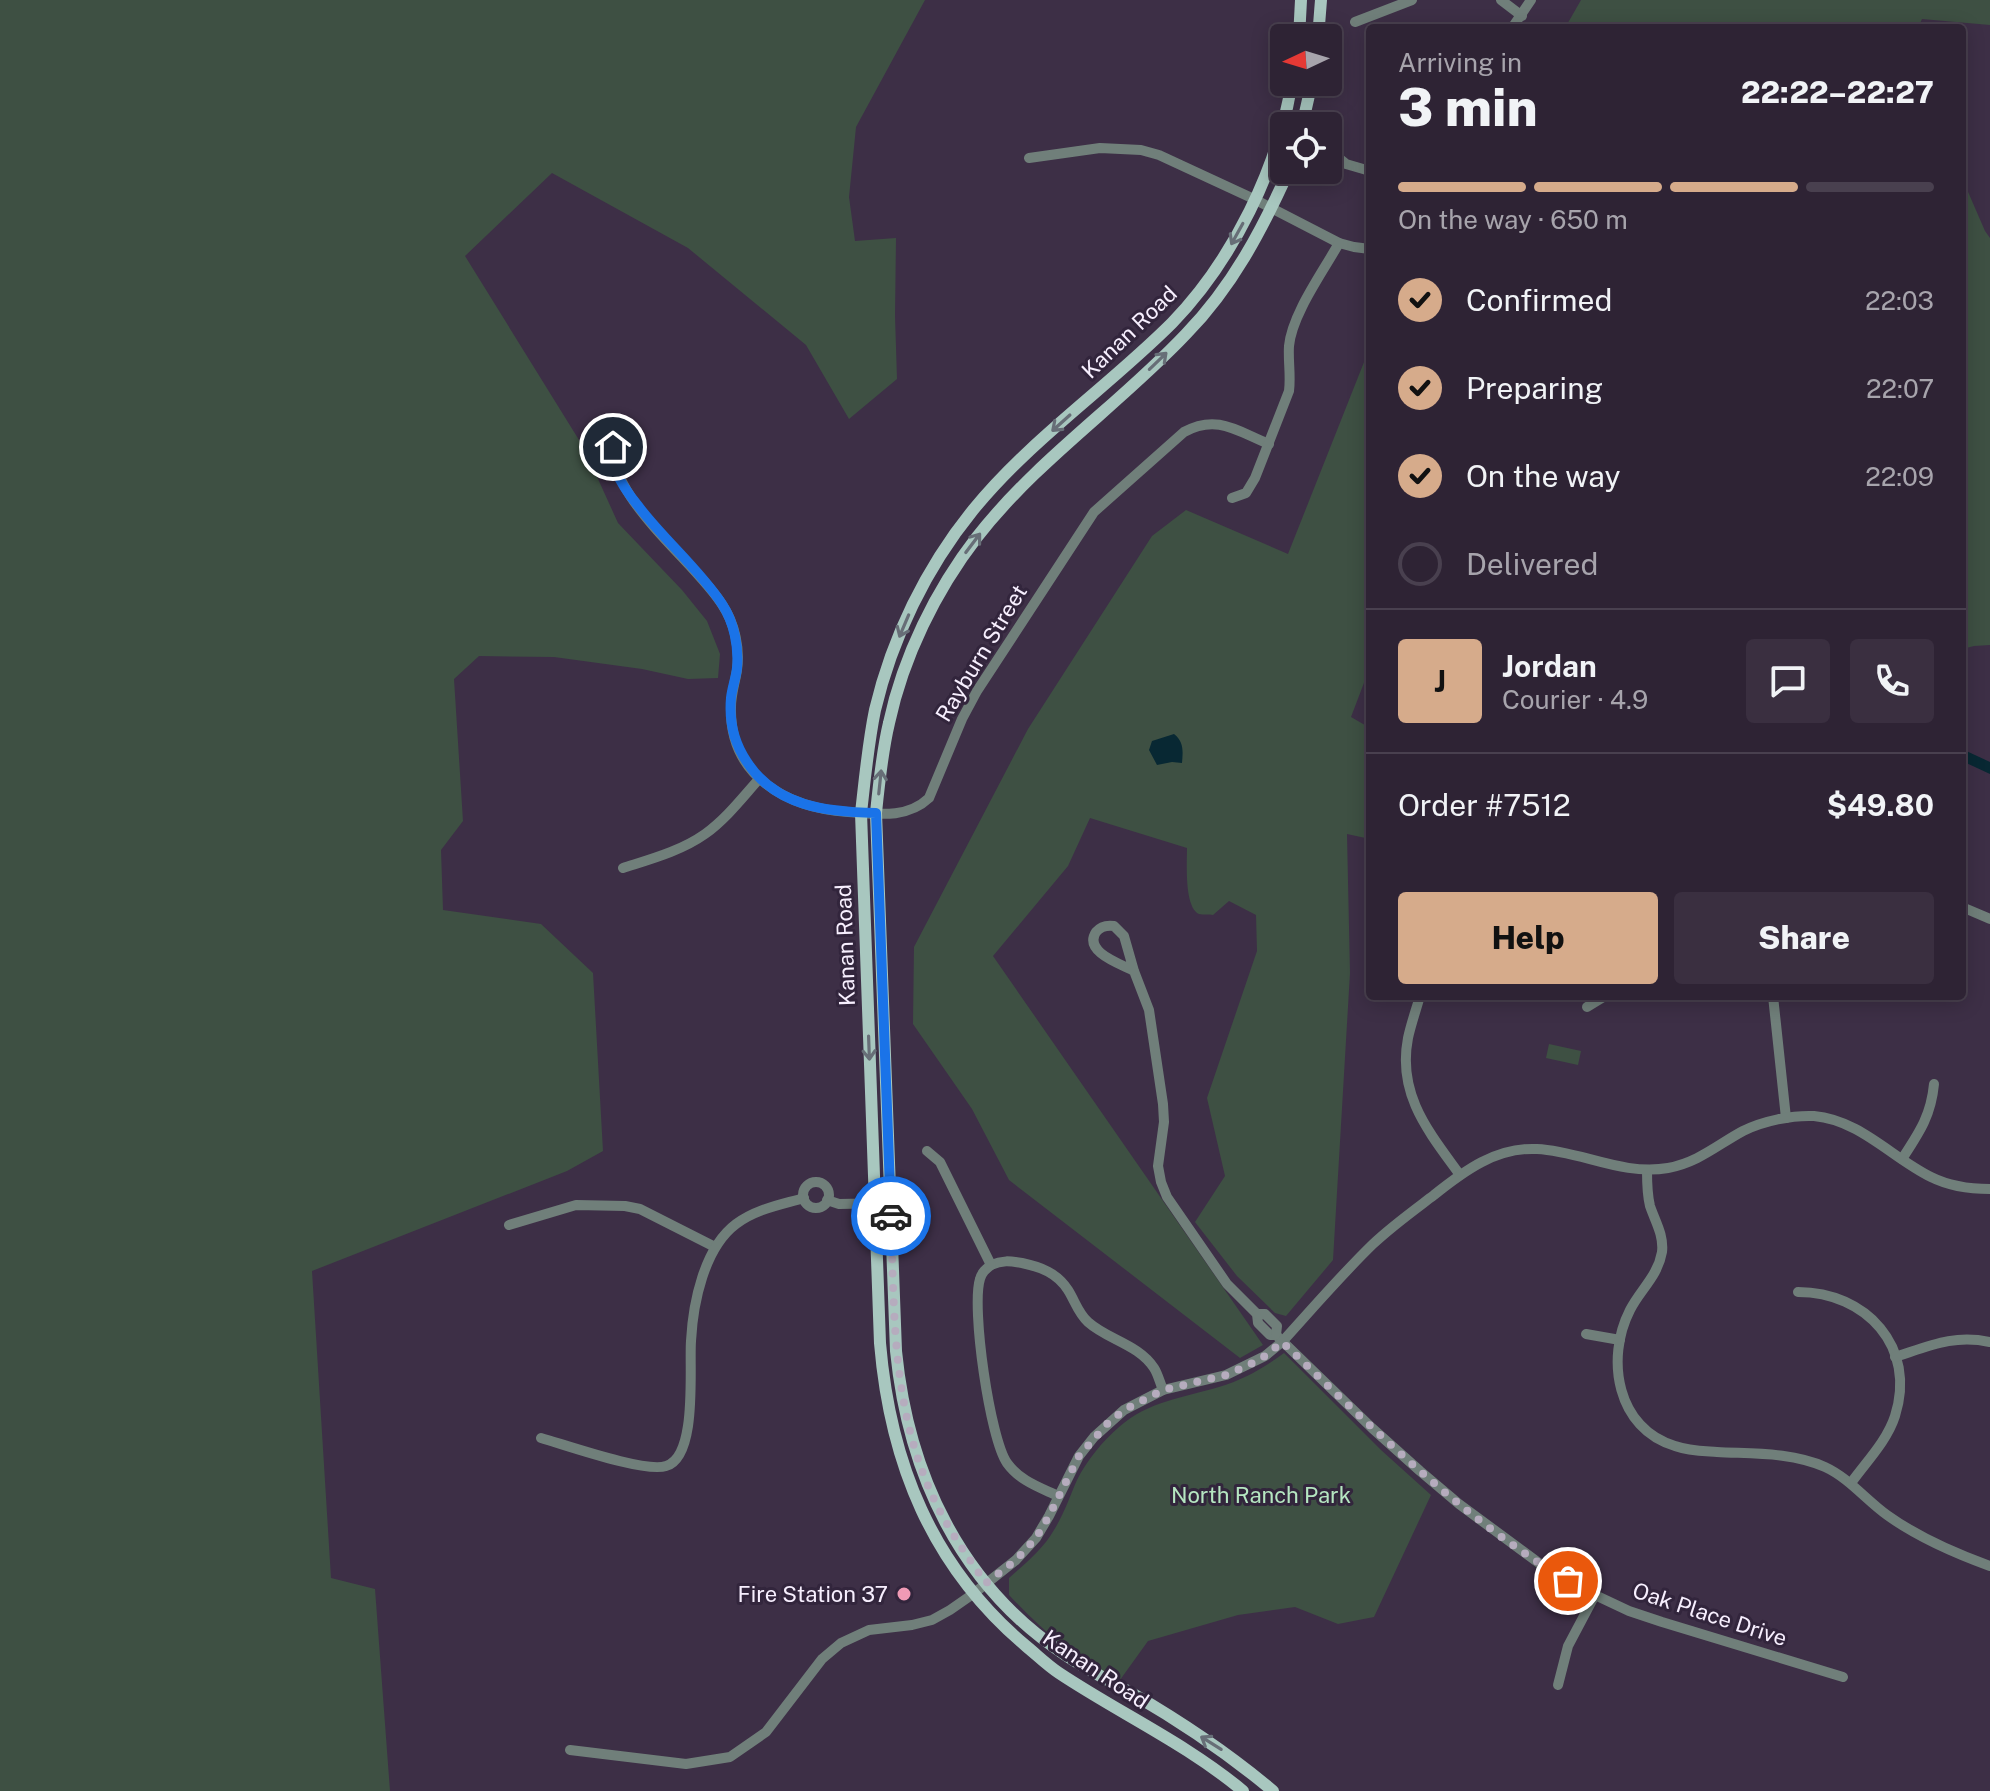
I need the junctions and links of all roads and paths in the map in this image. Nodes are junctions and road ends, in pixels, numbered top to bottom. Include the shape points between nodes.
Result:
1 (1301, 0) edge
2 (1321, 0) edge
3 (1412, 0) edge
4 (1501, 0) edge
5 (1531, 0) edge
6 (1522, 16) junction
7 (1355, 22) dead end
8 (1300, 24) edge
9 (1319, 24) edge
10 (1515, 24) edge
11 (1289, 96) edge
12 (1029, 158) dead end
13 (1342, 161) edge
14 (1366, 170) edge
15 (1283, 184) edge
16 (1254, 199) junction
17 (1272, 208) junction
18 (1339, 243) junction
19 (1366, 248) edge
20 (616, 437) dead end
21 (1269, 444) junction
22 (1232, 498) dead end
23 (759, 779) junction
24 (861, 813) junction
25 (876, 813) junction
26 (623, 868) dead end
27 (1966, 909) edge
28 (1990, 919) edge
29 (1134, 971) junction
30 (1419, 1000) edge
31 (1598, 1000) edge
32 (1773, 1000) edge
33 (1587, 1007) dead end
34 (1934, 1084) dead end
35 (1786, 1118) junction
36 (927, 1151) dead end
37 (1902, 1159) junction
38 (1647, 1170) junction
39 (1460, 1175) junction
40 (1990, 1189) edge
41 (804, 1198) junction
42 (827, 1200) junction
43 (891, 1203) junction
44 (875, 1204) junction
45 (509, 1225) dead end
46 (715, 1247) junction
47 (991, 1265) junction
48 (1798, 1292) dead end
49 (1586, 1334) dead end
50 (1279, 1338) junction
51 (1620, 1340) junction
52 (1990, 1342) edge
53 (1895, 1357) junction
54 (1163, 1390) junction
55 (541, 1438) dead end
56 (1851, 1483) junction
57 (1058, 1496) junction
58 (1990, 1566) edge
59 (986, 1583) junction
60 (973, 1594) junction
61 (1595, 1595) junction
62 (1843, 1677) dead end
63 (1558, 1685) dead end
64 (570, 1750) dead end
65 (1243, 1791) edge
66 (1273, 1791) edge

1 - 8 main road
2 - 9 main road
3 - 7 street
4 - 6 street
5 - 6 street
6 - 10 street
11 - 16 main road, Kanan Road via 1281,132
12 - 16 street via 1100,148 1141,150
13 - 14 street
15 - 17 main road, Kanan Road
16 - 17 street
16 -> 24 main road, Kanan Road via 1201,290 1144,349 1007,472 943,553 911,610 887,670 869,745
17 - 18 street
25 -> 17 main road, Kanan Road via 889,721 902,677 927,617 959,562 1022,485 1186,334 1230,280
18 - 19 street
18 - 21 street via 1294,325 1289,391
20 - 23 street, Rayburn Street via 616,470 629,494 715,594 729,618 737,655 734,739
21 - 22 street via 1246,493
21 - 25 street, Rayburn Street via 1220,424 1197,425 1106,499 1083,525 977,691 929,798 907,812
23 - 24 street, Rayburn Street via 808,806
23 - 26 street via 704,835
24 - 25 street, Rayburn Street
24 -> 44 main road, Kanan Road
25 - 43 main road, Kanan Road
27 - 28 street
29 - 29 street, Oak Place Drive via 1120,930 1106,925 1098,929 1098,951
29 - 50 street, Oak Place Drive via 1149,1010 1163,1104 1161,1182 1227,1284 1257,1314 1258,1323
30 - 39 street via 1406,1060 1412,1100
31 - 33 street
32 - 35 street
34 - 37 street via 1927,1118
35 - 37 street via 1814,1116 1850,1126
35 - 38 street via 1746,1130 1689,1163
36 - 47 street via 940,1162
37 - 40 street via 1947,1184
38 - 39 street via 1535,1149 1496,1156
38 - 51 street via 1648,1197 1663,1243 1654,1275 1629,1311
39 - 50 street via 1400,1220
41 - 42 street via 814,1208
41 - 42 street via 808,1185 816,1182 827,1188
41 - 46 street via 752,1214
42 - 44 street
43 - 44 street
43 - 59 main road, Kanan Road via 896,1351 911,1438 940,1511
44 - 60 main road, Kanan Road via 883,1381 894,1438 926,1519
45 - 46 street via 568,1207 625,1206
46 - 55 street via 699,1291 691,1340 692,1396 681,1455 657,1468
47 - 54 street via 1006,1261 1055,1275 1089,1323 1148,1360
47 - 57 street via 979,1279 977,1321 998,1444 1017,1475
48 - 53 street via 1828,1294 1856,1306 1879,1327
49 - 51 street
50 - 54 street via 1265,1356 1226,1375
50 - 61 street, Oak Place Drive via 1459,1504 1543,1566
51 - 56 street via 1617,1372 1623,1397 1637,1421 1657,1438 1689,1450 1800,1458
52 - 53 street via 1946,1340
53 - 56 street via 1900,1386 1895,1417
54 - 57 street via 1124,1410 1094,1437
56 - 58 street via 1910,1531
57 - 59 street via 1036,1538
59 - 60 street
66 -> 59 main road, Kanan Road via 1224,1751 1063,1653 1024,1623
60 - 64 street via 932,1620 869,1630 841,1643 822,1659 766,1732 730,1757 686,1764
60 - 65 main road, Kanan Road via 1055,1671 1210,1765
61 - 62 street, Oak Place Drive via 1662,1622
61 - 63 street via 1568,1646

